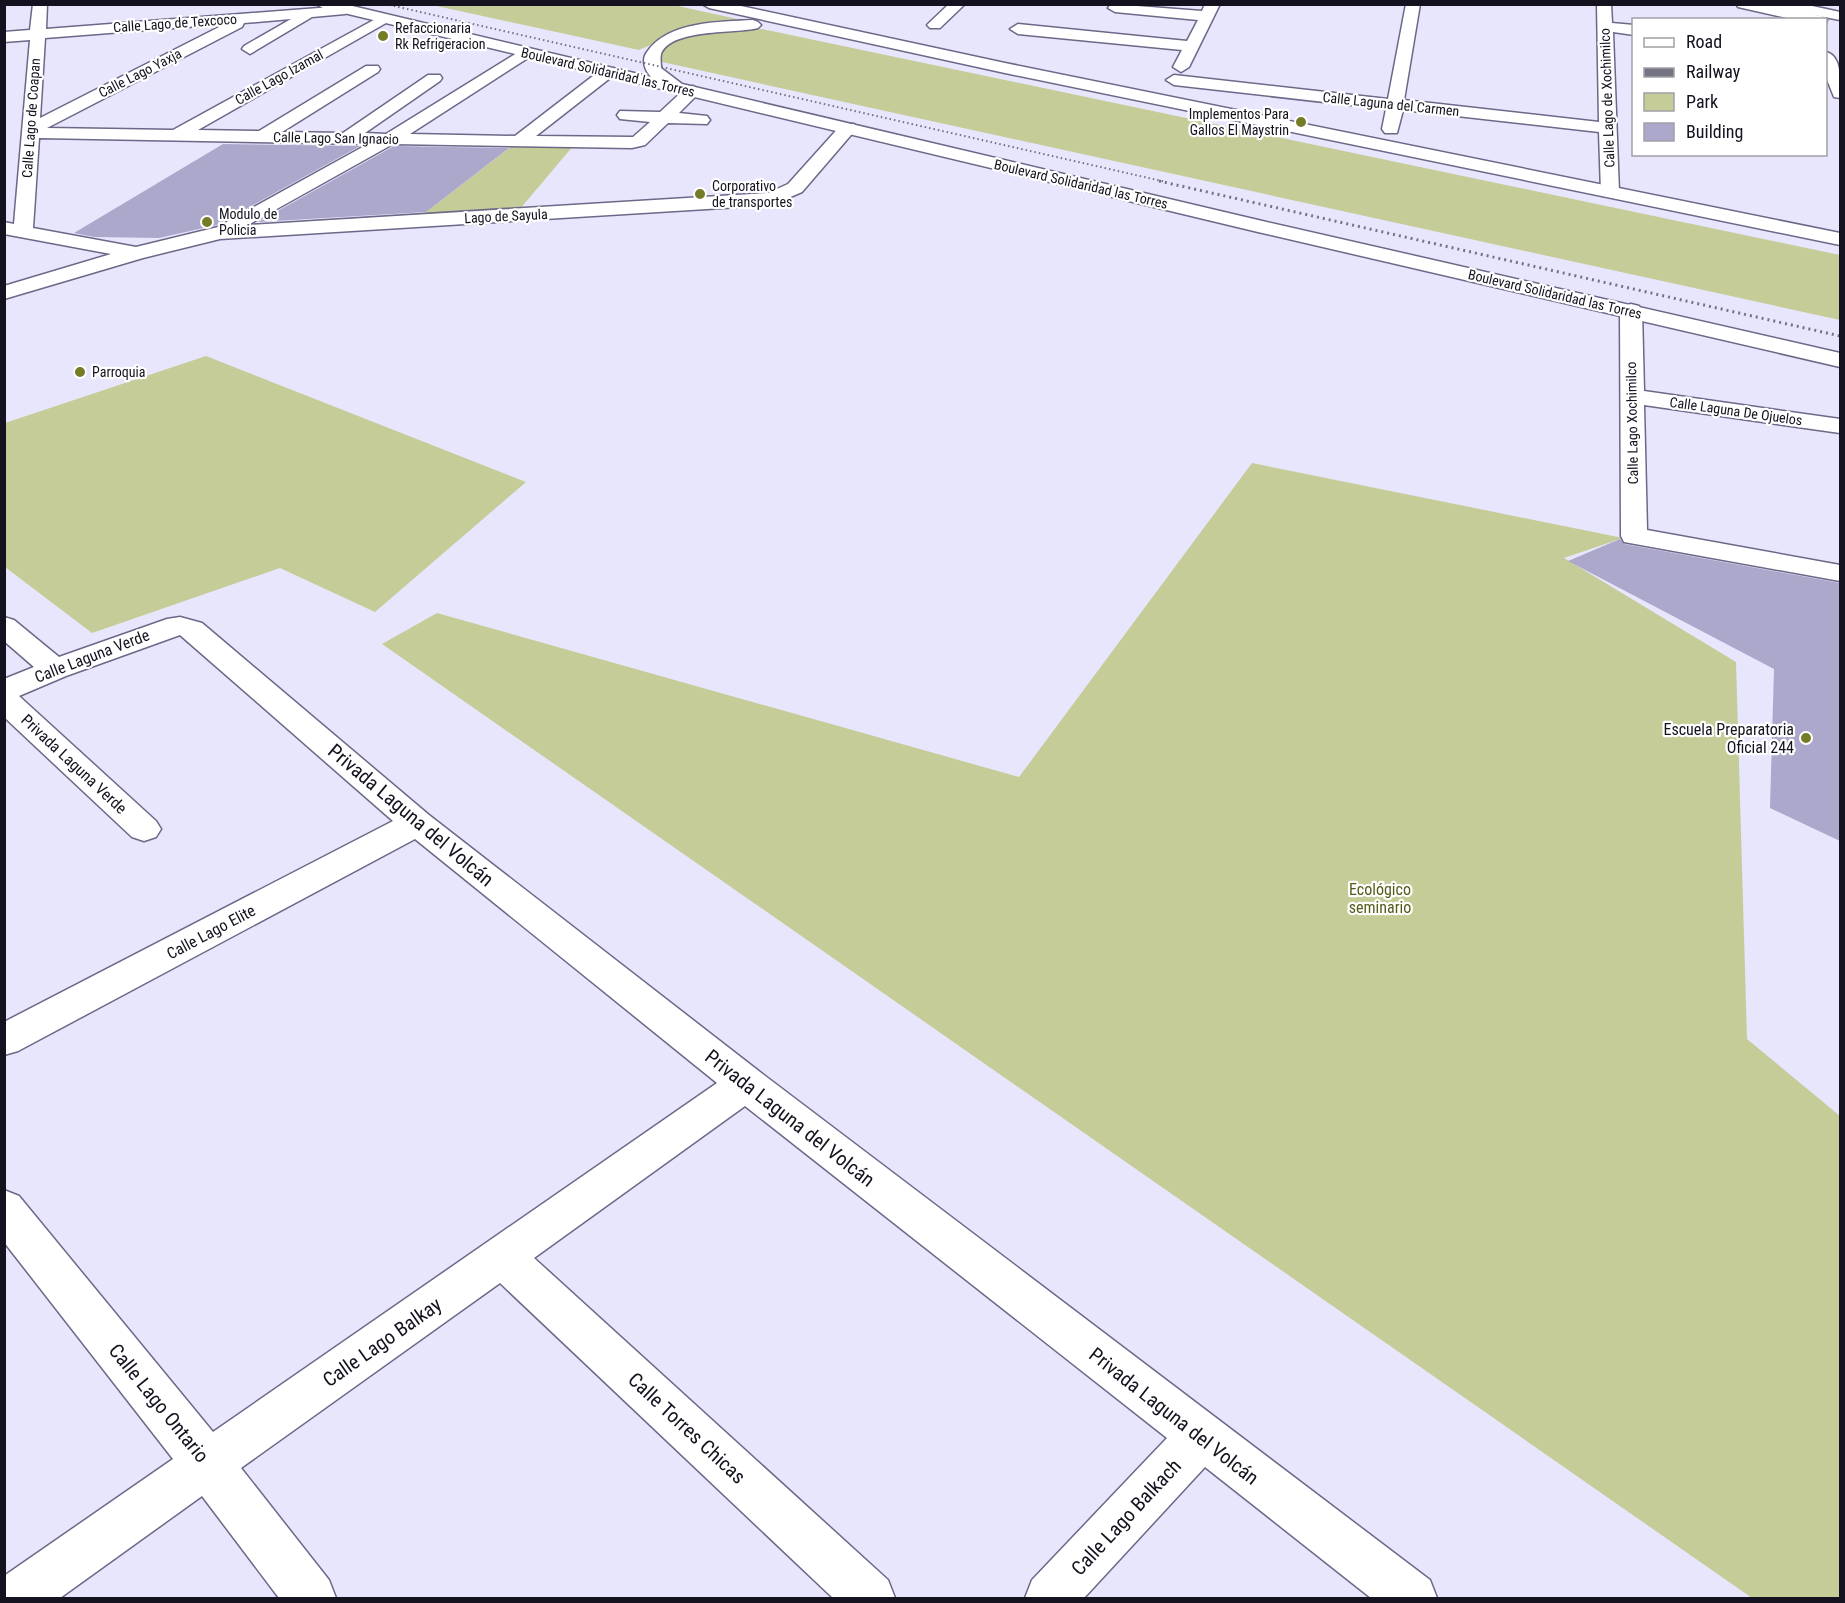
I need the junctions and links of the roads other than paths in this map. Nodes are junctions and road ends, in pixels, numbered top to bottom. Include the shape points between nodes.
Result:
1 (40, 4) edge
2 (709, 4) edge
3 (958, 4) edge
4 (1413, 4) edge
5 (1604, 4) edge
6 (1743, 4) edge
7 (1778, 4) edge
8 (1826, 4) edge
9 (1840, 7) edge
10 (318, 8) edge
11 (1115, 8) dead end
12 (1211, 10) edge
13 (1840, 16) edge
14 (249, 17) junction
15 (1812, 18) edge
16 (381, 20) junction
17 (800, 24) junction
18 (935, 25) dead end
19 (137, 26) junction
20 (1605, 27) junction
21 (1018, 30) dead end
22 (1632, 30) edge
23 (36, 34) junction
24 (4, 37) edge
25 (116, 44) dead end
26 (1192, 46) junction
27 (250, 49) dead end
28 (525, 53) junction
29 (1827, 60) edge
30 (372, 69) dead end
31 (608, 72) junction
32 (434, 78) dead end
33 (1174, 80) junction
34 (685, 89) junction
35 (1840, 93) edge
36 (1162, 100) junction
37 (1396, 104) junction
38 (626, 115) dead end
39 (665, 117) junction
40 (701, 120) dead end
41 (848, 128) junction
42 (1608, 128) junction
43 (1391, 129) dead end
44 (32, 131) junction
45 (176, 135) junction
46 (262, 137) junction
47 (347, 138) junction
48 (390, 139) junction
49 (519, 141) junction
50 (1610, 192) junction
51 (14, 230) edge
52 (220, 233) junction
53 (1840, 238) edge
54 (137, 253) junction
55 (4, 293) edge
56 (1631, 311) junction
57 (1840, 360) edge
58 (1631, 396) junction
59 (1840, 426) edge
60 (1840, 573) edge
61 (4, 626) edge
62 (180, 626) joint
63 (55, 669) junction
64 (4, 691) edge
65 (4, 699) edge
66 (417, 823) junction
67 (144, 829) dead end
68 (4, 1040) edge
69 (746, 1084) junction
70 (4, 1209) edge
71 (503, 1257) junction
72 (1201, 1436) junction
73 (207, 1464) junction
74 (17, 1599) edge
75 (311, 1599) edge
76 (870, 1599) edge
77 (1050, 1599) edge
78 (1412, 1599) edge

1 - 23 main road, Calle Lago de Coapan
2 - 17 main road
3 - 18 main road
4 - 37 main road
5 - 20 main road, Calle Lago de Xochimilco
6 - 15 main road
7 - 13 main road
8 - 9 main road
10 - 14 main road, Calle Lago de Texcoco
10 - 16 main road, Boulevard Solidaridad las Torres via 345,10
10 - 27 main road
11 - 12 main road
12 - 26 main road
14 - 19 main road, Calle Lago de Texcoco
14 - 44 main road, Calle Lago Yaxja
16 - 28 main road, Boulevard Solidaridad las Torres
16 - 45 main road, Calle Lago Izamal
17 - 34 main road via 710,28 665,41 654,50 651,63 656,74
17 - 36 main road
19 - 23 main road, Calle Lago de Texcoco
19 - 25 main road
20 - 22 main road
20 - 42 main road, Calle Lago de Xochimilco
21 - 26 main road
23 - 24 main road, Calle Lago de Texcoco
23 - 44 main road, Calle Lago de Coapan
26 - 33 main road
28 - 31 main road, Boulevard Solidaridad las Torres
28 - 48 main road
29 - 35 main road
30 - 46 main road
31 - 34 main road, Boulevard Solidaridad las Torres
31 - 49 main road
32 - 47 main road
33 - 36 main road
33 - 37 main road, Calle Laguna del Carmen
34 - 39 main road
34 - 41 main road, Boulevard Solidaridad las Torres
36 - 50 main road
37 - 42 main road, Calle Laguna del Carmen
37 - 43 main road
38 - 39 main road
39 - 40 main road
39 - 49 main road, Calle Lago San Ignacio via 632,143
41 - 52 main road, Lago de Sayula via 795,188 772,199
41 - 56 main road, Boulevard Solidaridad las Torres
42 - 50 main road, Calle Lago de Xochimilco
44 - 45 main road, Calle Lago San Ignacio
44 - 51 main road, Calle Lago de Coapan
45 - 46 main road, Calle Lago San Ignacio
46 - 47 main road, Calle Lago San Ignacio
47 - 48 main road, Calle Lago San Ignacio
48 - 49 main road, Calle Lago San Ignacio
48 - 52 main road
50 - 53 main road
51 - 54 main road
52 - 54 main road, Lago de Sayula
54 - 55 main road, Lago de Sayula
56 - 57 main road, Boulevard Solidaridad las Torres
56 - 58 main road, Calle Lago Xochimilco
58 - 59 main road, Calle Laguna De Ojuelos
58 - 60 main road, Calle Lago Xochimilco via 1634,536
61 - 63 main road
62 - 63 main road, Calle Laguna Verde
62 - 66 main road, Privada Laguna del Volcán via 192,629
63 - 64 main road, Calle Laguna Verde
65 - 67 main road, Privada Laguna Verde
66 - 68 main road, Calle Lago Elite
66 - 69 main road, Privada Laguna del Volcán
69 - 71 main road, Calle Lago Balkay
69 - 72 main road, Privada Laguna del Volcán
70 - 73 main road, Calle Lago Ontario
71 - 73 main road, Calle Lago Balkay
71 - 76 main road, Calle Torres Chicas
72 - 77 main road, Calle Lago Balkach
72 - 78 main road, Privada Laguna del Volcán
73 - 74 main road, Calle Lago Balkay
73 - 75 main road, Calle Lago Ontario

